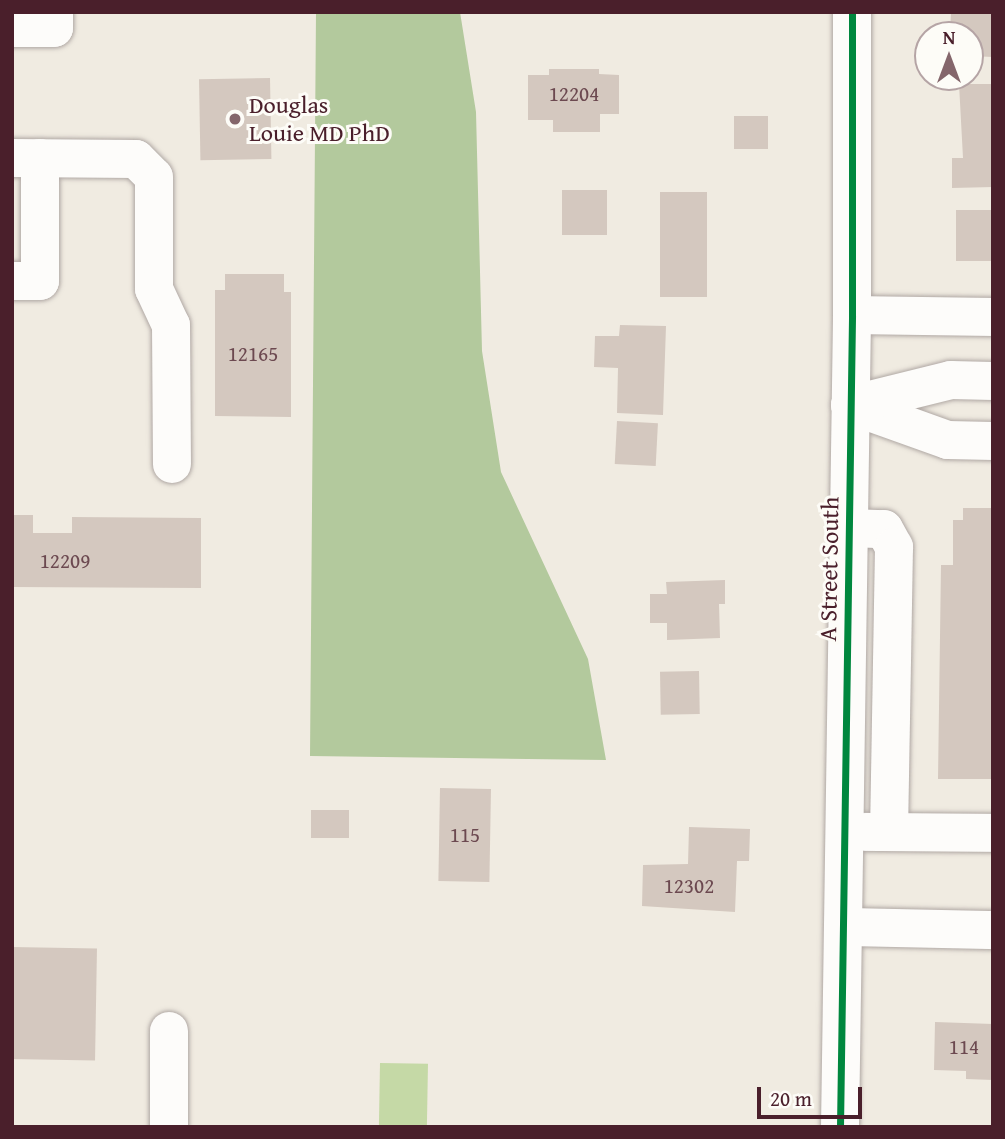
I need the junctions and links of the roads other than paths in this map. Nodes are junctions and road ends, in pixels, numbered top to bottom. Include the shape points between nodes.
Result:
1 (54, 12) edge
2 (852, 12) edge
3 (12, 28) edge
4 (26, 158) edge
5 (22, 238) edge
6 (12, 281) edge
7 (852, 315) junction
8 (993, 317) edge
9 (993, 381) edge
10 (850, 405) junction
11 (993, 441) edge
12 (172, 464) dead end
13 (849, 528) junction
14 (846, 832) junction
15 (889, 832) junction
16 (993, 833) edge
17 (844, 927) junction
18 (993, 930) edge
19 (169, 1031) dead end
20 (169, 1127) edge
21 (839, 1127) edge

1 - 3 street via 54,28
2 - 7 street, A Street South
4 - 5 street
4 - 12 street via 136,159 154,177 154,289 171,325
5 - 6 street via 40,281
7 - 8 street
7 - 10 street, A Street South
9 - 10 street via 951,380
10 - 11 street via 948,440
10 - 13 street, A Street South
13 - 14 street, A Street South
13 - 15 street via 884,529 894,547
14 - 15 street
14 - 17 street, A Street South
15 - 16 street
17 - 18 street
17 - 21 street, A Street South
19 - 20 street

